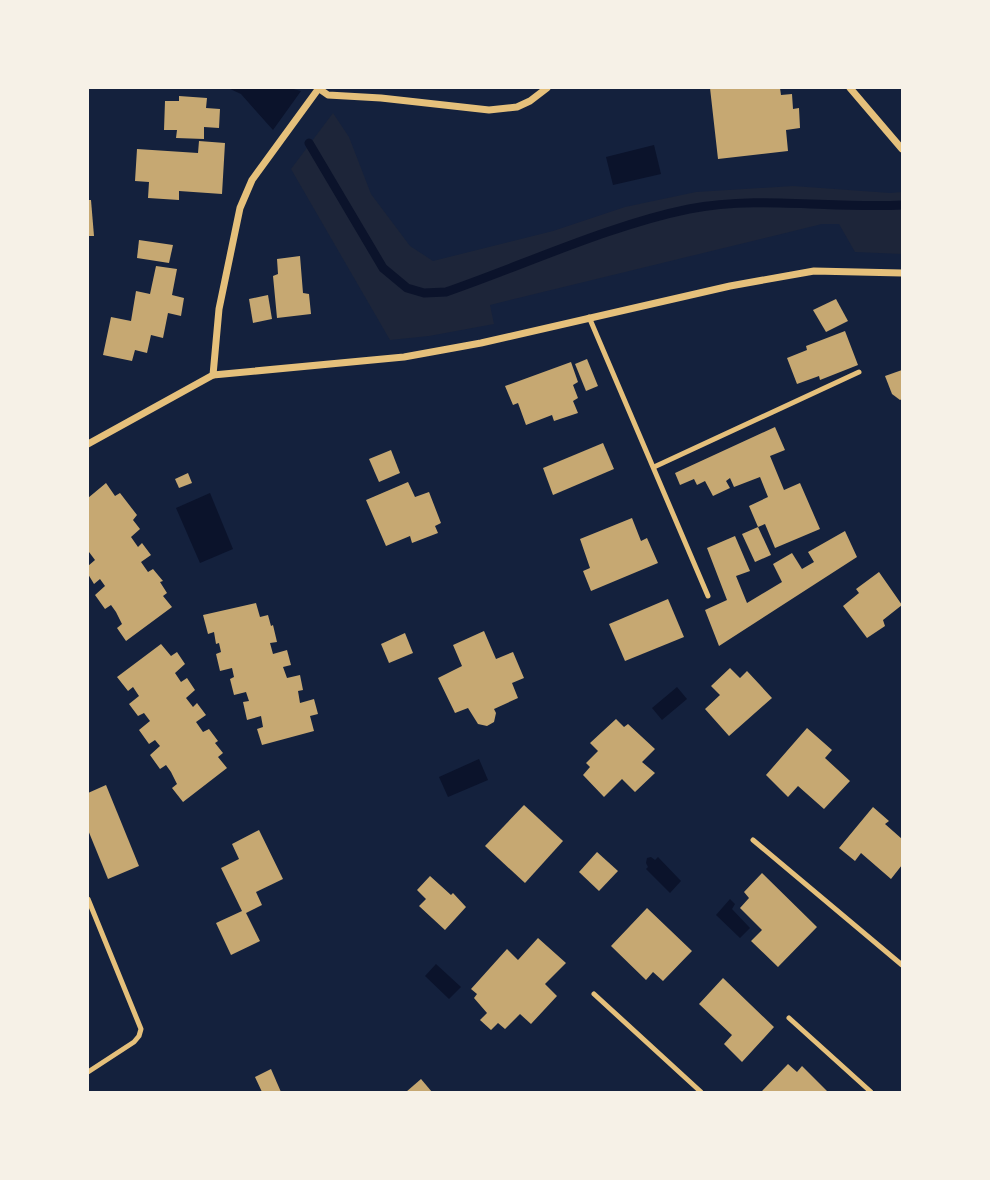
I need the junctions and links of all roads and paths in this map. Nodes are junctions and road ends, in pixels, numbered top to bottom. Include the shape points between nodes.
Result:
1 (318, 88) edge
2 (547, 88) edge
3 (850, 88) edge
4 (902, 149) edge
5 (902, 273) edge
6 (589, 317) junction
7 (859, 372) dead end
8 (213, 375) junction
9 (88, 444) edge
10 (654, 467) junction
11 (708, 596) dead end
12 (753, 841) dead end
13 (88, 899) edge
14 (902, 965) edge
15 (594, 994) dead end
16 (789, 1018) dead end
17 (88, 1072) edge
18 (701, 1093) edge
19 (871, 1093) edge

1 - 2 street via 328,95 489,110 517,107
1 - 8 street via 252,180 240,208 219,309
3 - 4 street
5 - 6 street via 814,271
6 - 8 street via 404,357
6 - 10 lane
7 - 10 lane
8 - 9 street
10 - 11 lane
12 - 14 lane
13 - 17 lane via 141,1029 134,1042
15 - 18 lane
16 - 19 lane

